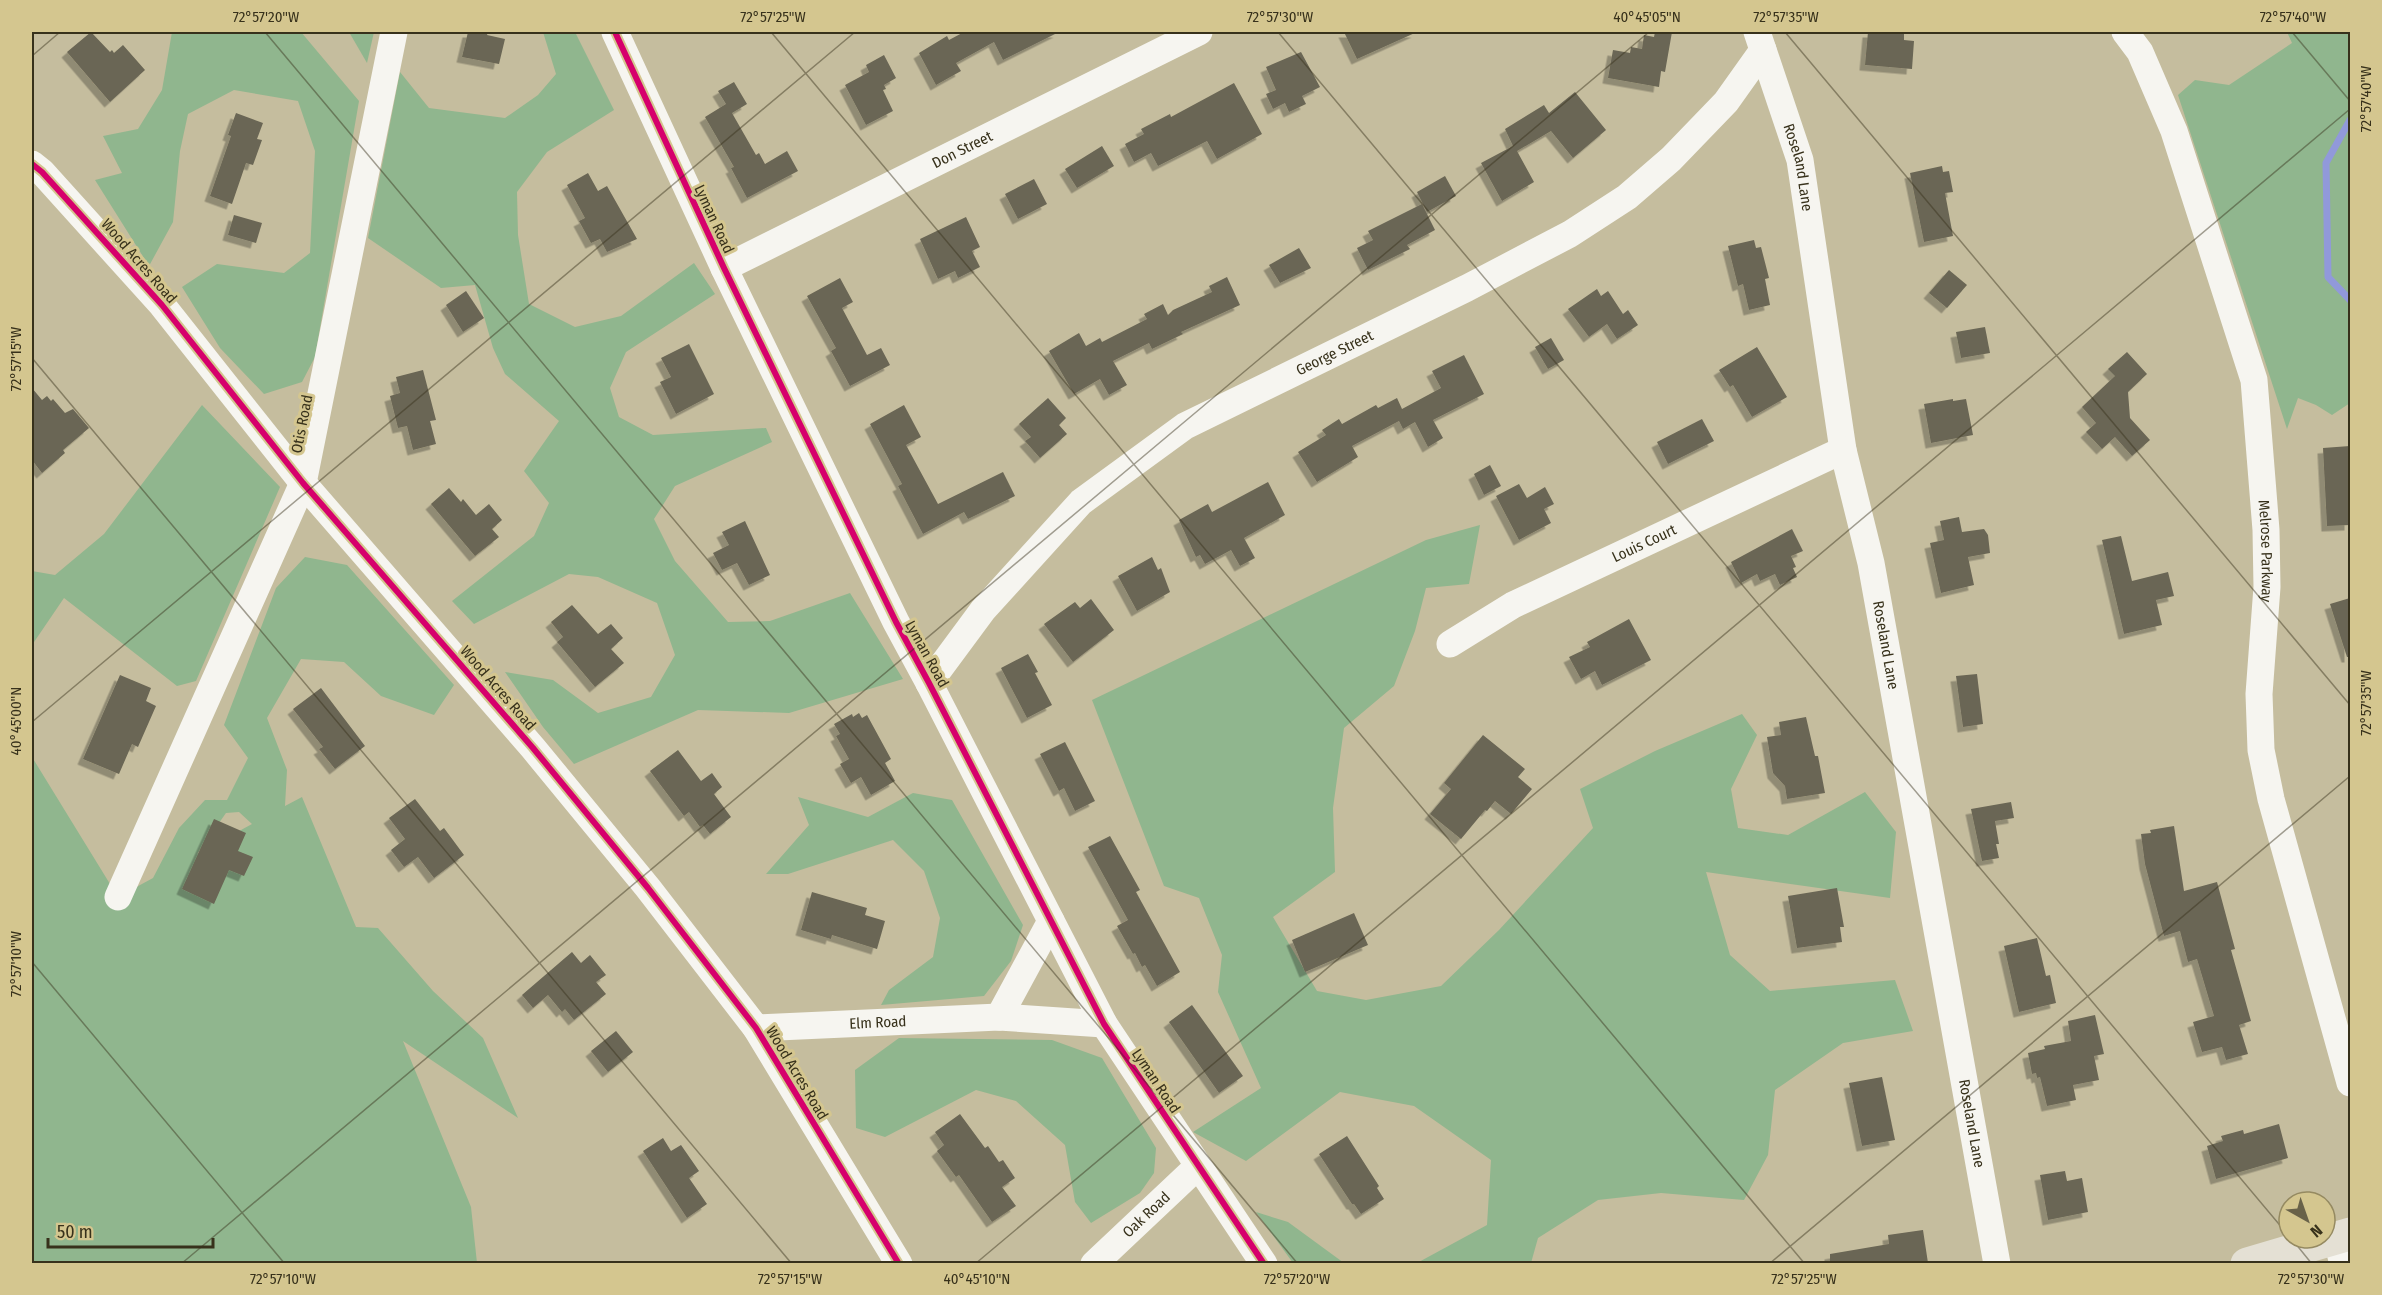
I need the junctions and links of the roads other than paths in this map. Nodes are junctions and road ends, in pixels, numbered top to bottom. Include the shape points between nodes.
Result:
1 (394, 32) edge
2 (615, 32) edge
3 (1198, 32) edge
4 (2125, 32) edge
5 (1760, 41) edge
6 (32, 164) edge
7 (724, 268) junction
8 (1843, 450) junction
9 (303, 483) junction
10 (1450, 644) dead end
11 (930, 683) junction
12 (118, 897) dead end
13 (1051, 921) junction
14 (999, 1017) junction
15 (1104, 1024) junction
16 (756, 1028) junction
17 (2350, 1083) edge
18 (1198, 1166) junction
19 (2343, 1245) edge
20 (899, 1263) edge
21 (1094, 1263) edge
22 (1264, 1263) edge
23 (1997, 1263) edge
24 (2247, 1263) edge

1 - 9 street, Otis Road
2 - 7 street, Lyman Road
3 - 7 street, Don Street
4 - 17 street, Melrose Parkway via 2140,52 2174,131 2254,380 2266,530 2267,587 2259,694 2261,750
5 - 8 street, Roseland Lane via 1800,160
5 - 11 street, George Street via 1726,102 1671,159 1627,197 1570,234 1467,288 1185,426 1081,502 983,610
6 - 9 street, Wood Acres Road via 162,305
7 - 11 street, Lyman Road via 896,622
8 - 10 street, Louis Court via 1513,605
8 - 23 street, Roseland Lane via 1870,562
9 - 12 street, Otis Road
9 - 16 street, Wood Acres Road via 533,748
11 - 13 street, Lyman Road
13 - 14 street
13 - 15 street, Lyman Road
14 - 15 street, Elm Road
14 - 16 street, Elm Road
15 - 18 street, Lyman Road
16 - 20 street, Wood Acres Road
18 - 21 street, Oak Road
18 - 22 street, Lyman Road
19 - 24 main road

